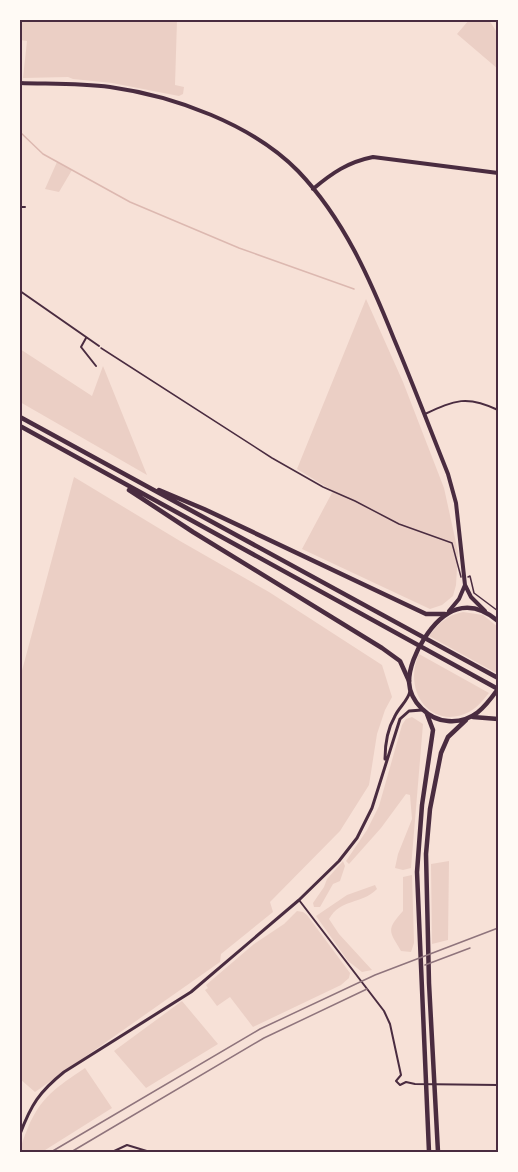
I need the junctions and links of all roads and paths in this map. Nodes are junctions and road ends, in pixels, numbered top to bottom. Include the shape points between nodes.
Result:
1 (20, 83) edge
2 (498, 173) edge
3 (313, 189) junction
4 (20, 207) edge
5 (25, 207) dead end
6 (20, 291) edge
7 (86, 338) junction
8 (99, 346) joint
9 (96, 366) dead end
10 (498, 410) edge
11 (424, 414) junction
12 (20, 417) edge
13 (20, 426) edge
14 (114, 479) junction
15 (140, 482) junction
16 (465, 577) junction
17 (465, 585) junction
18 (498, 611) edge
19 (447, 613) junction
20 (488, 613) junction
21 (498, 619) edge
22 (498, 678) edge
23 (409, 681) junction
24 (410, 689) junction
25 (498, 689) edge
26 (425, 712) junction
27 (473, 717) junction
28 (498, 719) edge
29 (466, 720) junction
30 (385, 763) junction
31 (299, 900) junction
32 (401, 1075) junction
33 (406, 1082) junction
34 (498, 1085) edge
35 (20, 1134) edge
36 (112, 1152) edge
37 (150, 1152) edge
38 (429, 1152) edge
39 (438, 1152) edge

1 - 3 main road via 110,87 193,108 219,118 277,153
2 - 3 main road via 373,158 340,168
3 - 11 main road via 342,228 361,263
4 - 5 street
6 - 7 street
7 - 8 street
7 - 9 street via 81,347
8 - 16 path via 323,487 399,524 452,543 459,577
10 - 11 street via 464,400
11 - 16 main road via 456,503
12 - 15 main road
13 - 14 main road
14 - 23 main road via 364,636 400,661
14 - 25 main road
15 - 19 main road via 426,614
15 - 22 main road
16 - 17 main road
16 - 18 path via 470,576 474,593
17 - 19 main road
17 - 20 main road
19 - 20 main road via 467,608
19 - 23 main road via 419,646
20 - 21 main road
23 - 24 main road
24 - 26 main road
24 - 30 street via 392,723
25 - 27 main road
26 - 29 main road via 441,720
26 - 30 street via 412,710 402,715
26 - 38 main road via 433,730 417,872
27 - 28 main road
27 - 29 main road
29 - 39 main road via 448,737 441,753 426,854
30 - 31 street via 377,794 357,838
31 - 32 street via 374,995 390,1024
31 - 35 street via 191,993 46,1087 30,1108
32 - 33 street
32 - 33 street via 396,1079 398,1084
33 - 34 street
36 - 37 street via 127,1145

